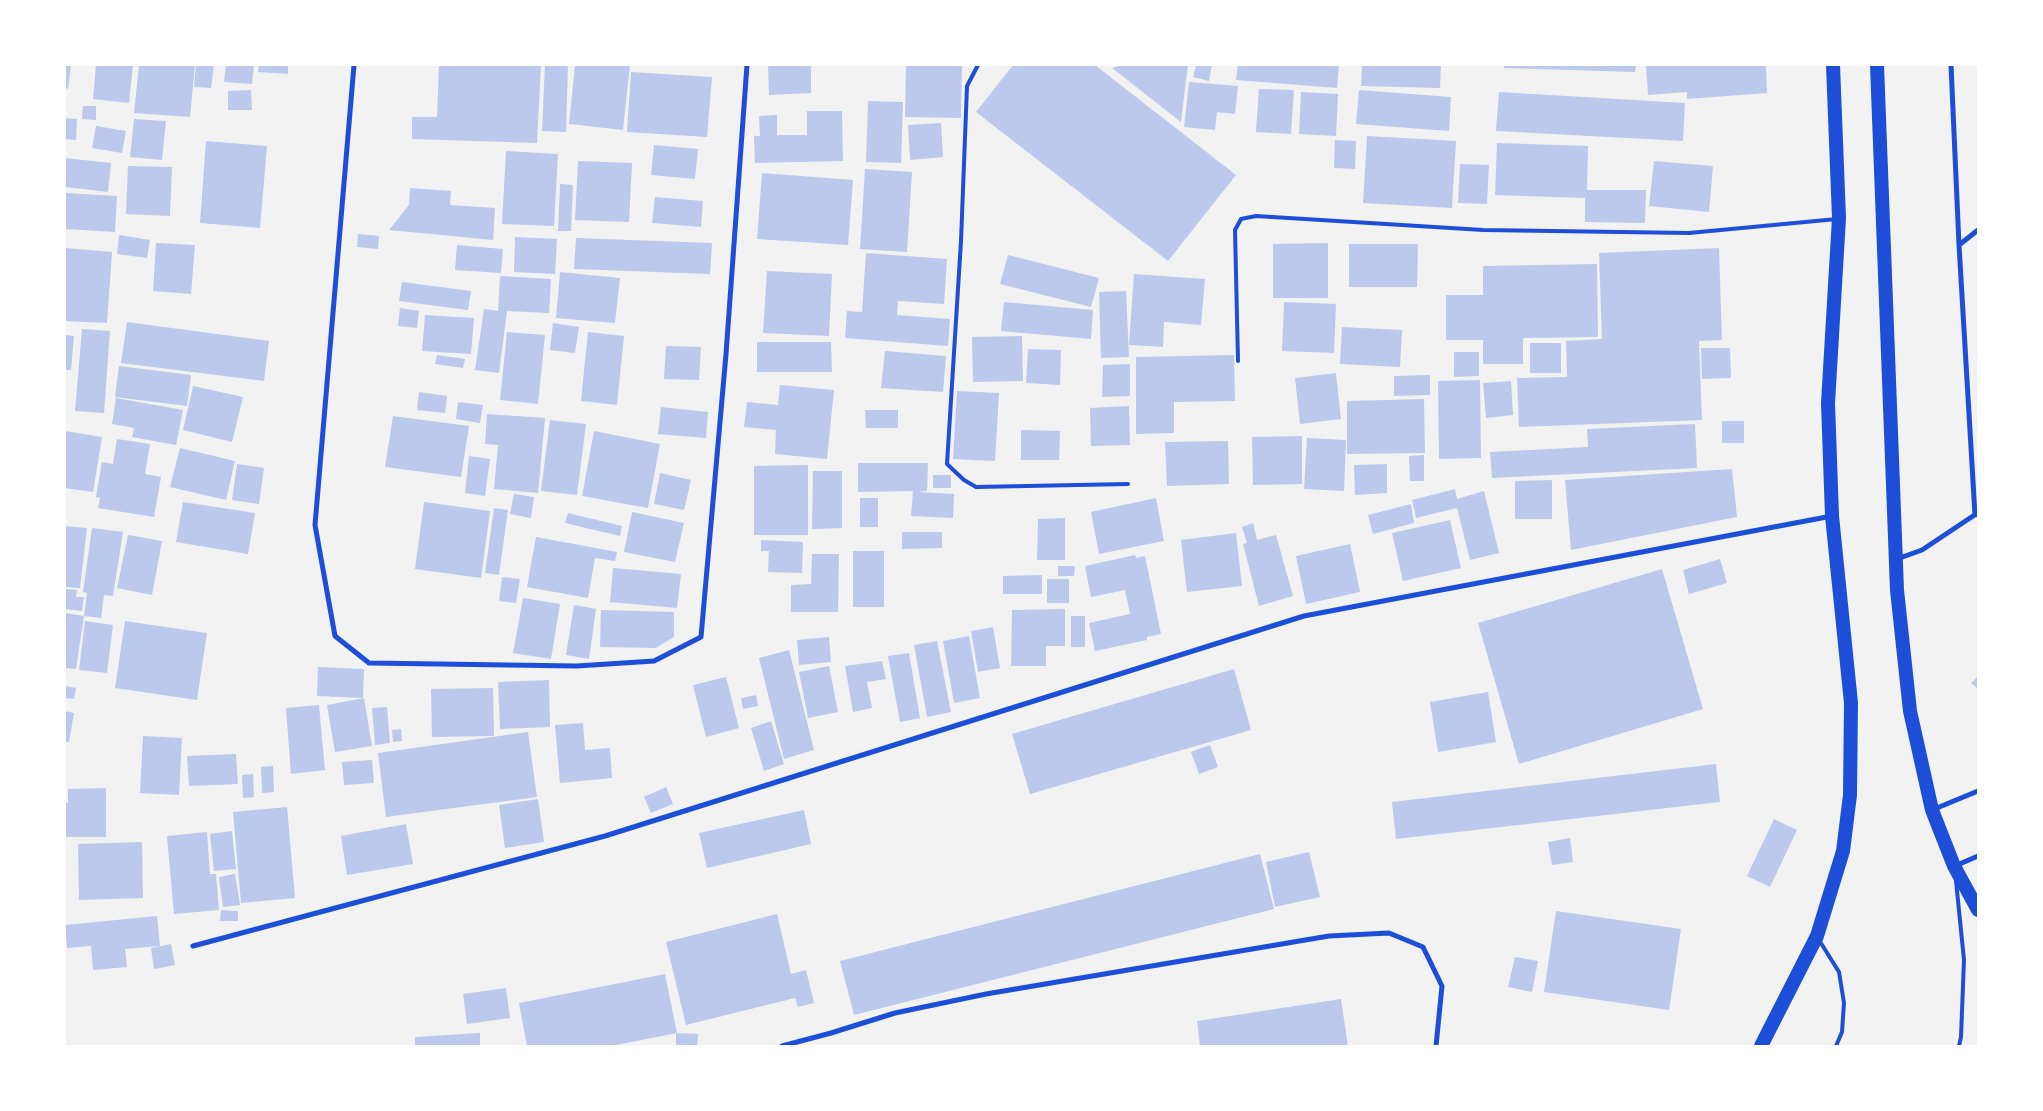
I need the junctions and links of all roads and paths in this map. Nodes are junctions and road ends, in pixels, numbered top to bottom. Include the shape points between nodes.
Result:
1 (354, 65) edge
2 (747, 65) edge
3 (978, 65) edge
4 (1833, 65) edge
5 (1877, 65) edge
6 (1951, 65) edge
7 (1839, 218) junction
8 (1978, 230) edge
9 (1959, 245) junction
10 (1238, 361) dead end
11 (1128, 484) dead end
12 (1976, 514) edge
13 (1832, 516) junction
14 (1896, 560) junction
15 (1978, 791) edge
16 (1932, 810) junction
17 (1978, 856) edge
18 (1954, 866) junction
19 (1978, 910) edge
20 (1817, 936) junction
21 (193, 946) dead end
22 (782, 1046) edge
23 (1436, 1046) edge
24 (1761, 1046) edge
25 (1836, 1046) edge
26 (1959, 1046) edge

1 - 2 street via 315,525 335,636 369,663 577,666 654,661 701,637
3 - 11 lane via 967,86 947,464 976,487
4 - 7 highway
5 - 14 highway
6 - 9 street
7 - 10 lane via 1689,233 1483,230 1256,216 1241,219 1234,230
7 - 13 highway via 1828,404
8 - 9 street
9 - 12 street
12 - 14 street via 1922,550
13 - 20 highway via 1851,703 1850,795 1843,851
13 - 21 street via 1304,616 605,836
14 - 16 highway via 1910,711
15 - 16 street
16 - 18 highway
17 - 18 street
18 - 19 highway
18 - 26 lane via 1964,960
20 - 24 highway
20 - 25 lane via 1839,972 1844,1003 1842,1032
22 - 23 street via 895,1012 986,994 1329,936 1390,933 1423,947 1442,986

